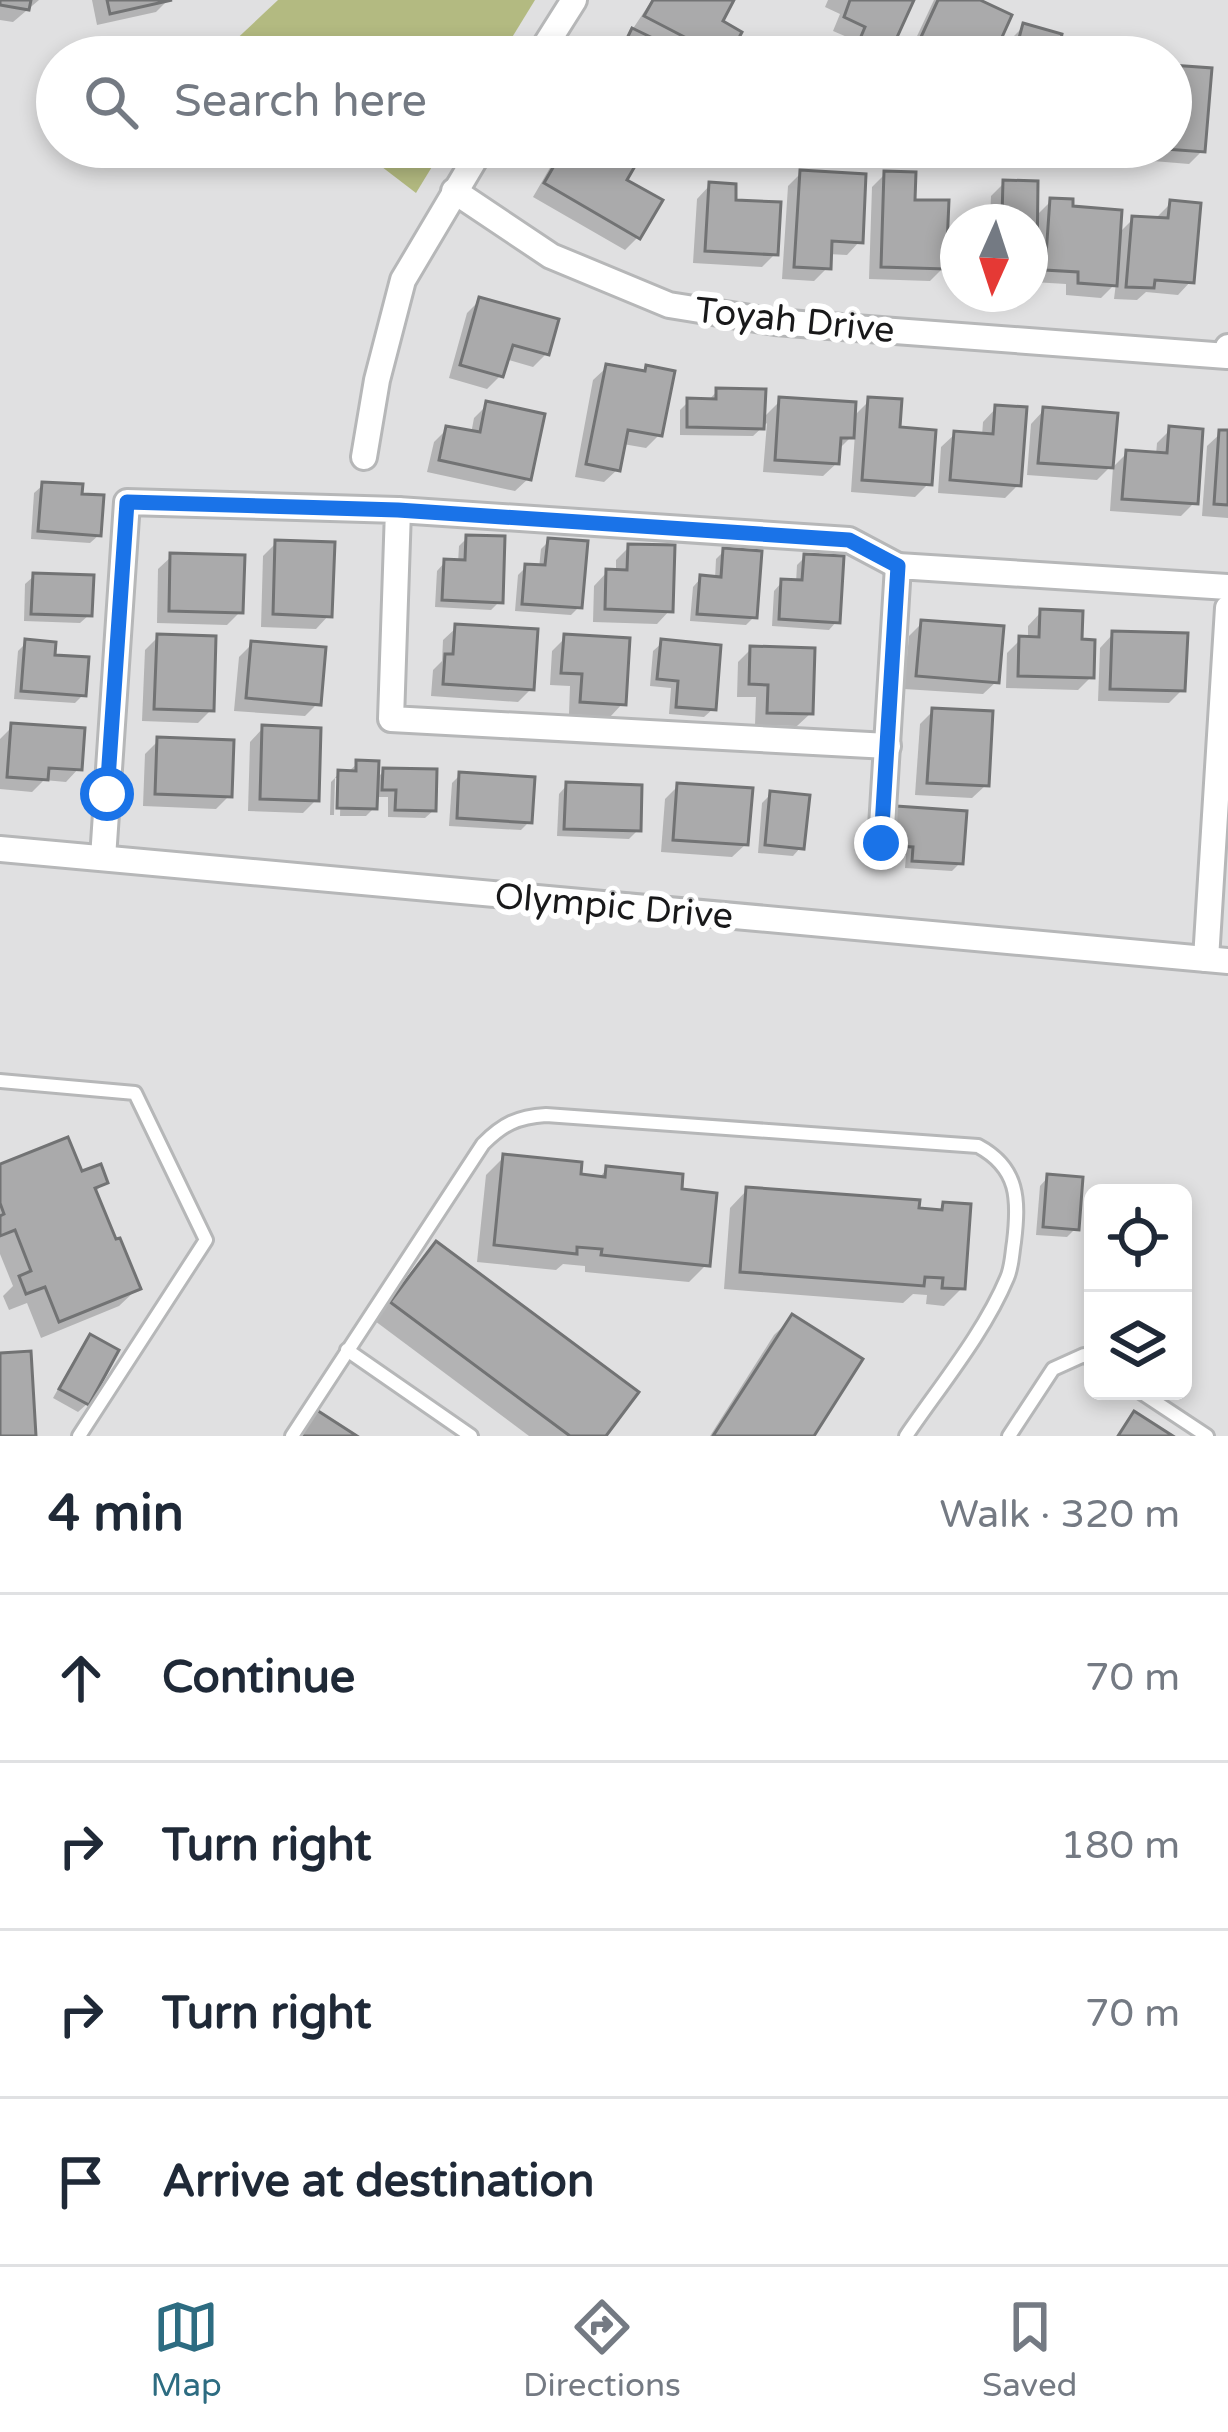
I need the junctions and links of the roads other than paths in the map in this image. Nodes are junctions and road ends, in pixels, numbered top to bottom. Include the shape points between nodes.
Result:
1 (574, 0) edge
2 (551, 36) edge
3 (469, 168) edge
4 (454, 191) junction
5 (1228, 347) edge
6 (364, 457) dead end
7 (398, 510) junction
8 (898, 566) junction
9 (1228, 587) edge
10 (1228, 608) edge
11 (888, 746) junction
12 (881, 843) dead end
13 (0, 849) edge
14 (103, 858) junction
15 (1217, 960) edge
16 (0, 1082) edge
17 (347, 1350) junction
18 (1084, 1355) edge
19 (1153, 1400) edge
20 (79, 1436) edge
21 (292, 1436) edge
22 (471, 1436) edge
23 (907, 1436) edge
24 (1009, 1436) edge
25 (1207, 1436) edge

1 - 2 street
3 - 4 street
4 - 5 street, Toyah Drive via 551,256 669,305 776,322 1227,356
4 - 6 street via 403,280
7 - 8 street via 849,540
7 - 11 street via 391,719
7 - 14 street via 127,502
8 - 9 street
8 - 11 street
10 - 15 street
11 - 12 street
13 - 14 street, Olympic Drive
14 - 15 street, Olympic Drive
16 - 20 lane via 135,1093 206,1240
17 - 21 lane
17 - 22 lane
17 - 23 lane via 483,1144 519,1117 979,1146 998,1157 1012,1181 1018,1207 1010,1272
18 - 24 lane via 1052,1369
19 - 25 lane

